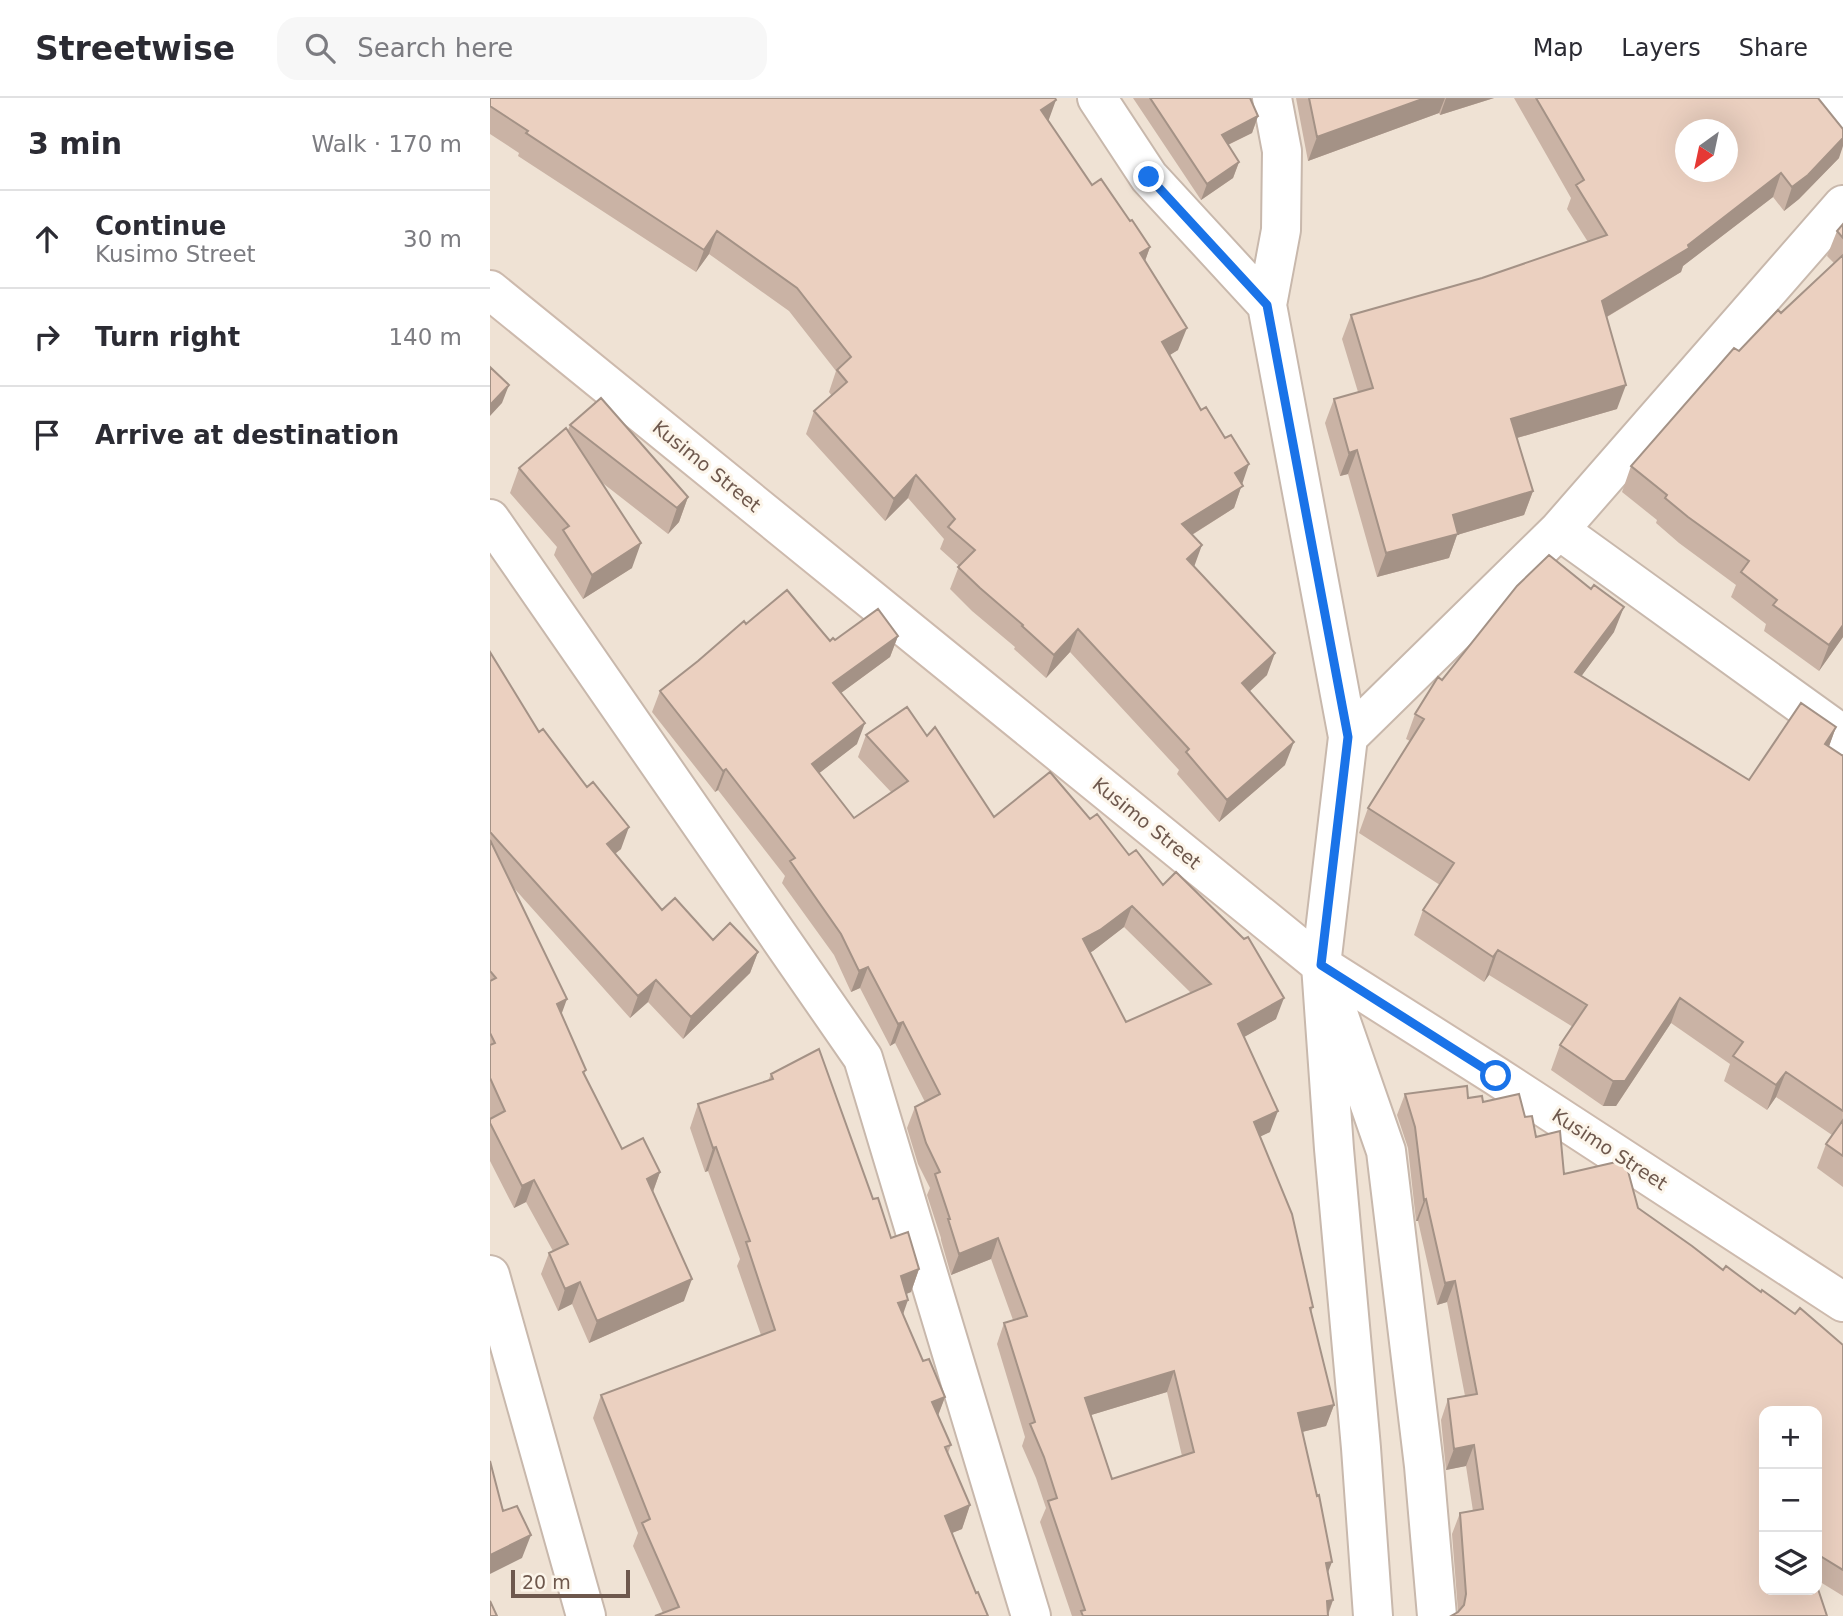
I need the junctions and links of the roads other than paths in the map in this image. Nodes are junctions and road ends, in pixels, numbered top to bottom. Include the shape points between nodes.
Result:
1 (1097, 98) edge
2 (1272, 98) edge
3 (1830, 98) edge
4 (1843, 113) edge
5 (1843, 205) edge
6 (490, 290) edge
7 (1267, 305) junction
8 (490, 519) edge
9 (1559, 530) junction
10 (1843, 736) edge
11 (1348, 737) junction
12 (1321, 965) junction
13 (490, 1275) edge
14 (1843, 1302) edge
15 (586, 1616) edge
16 (1031, 1616) edge
17 (1373, 1616) edge
18 (1437, 1616) edge

1 - 7 street via 1149,177
2 - 7 street via 1282,151 1281,230
3 - 4 street
5 - 9 street
6 - 12 street, Kusimo Street
7 - 11 street
8 - 16 street via 863,1058
9 - 10 street
9 - 11 street
11 - 12 street
12 - 14 street, Kusimo Street
12 - 17 street
12 - 18 street via 1386,1150 1424,1465
13 - 15 street

